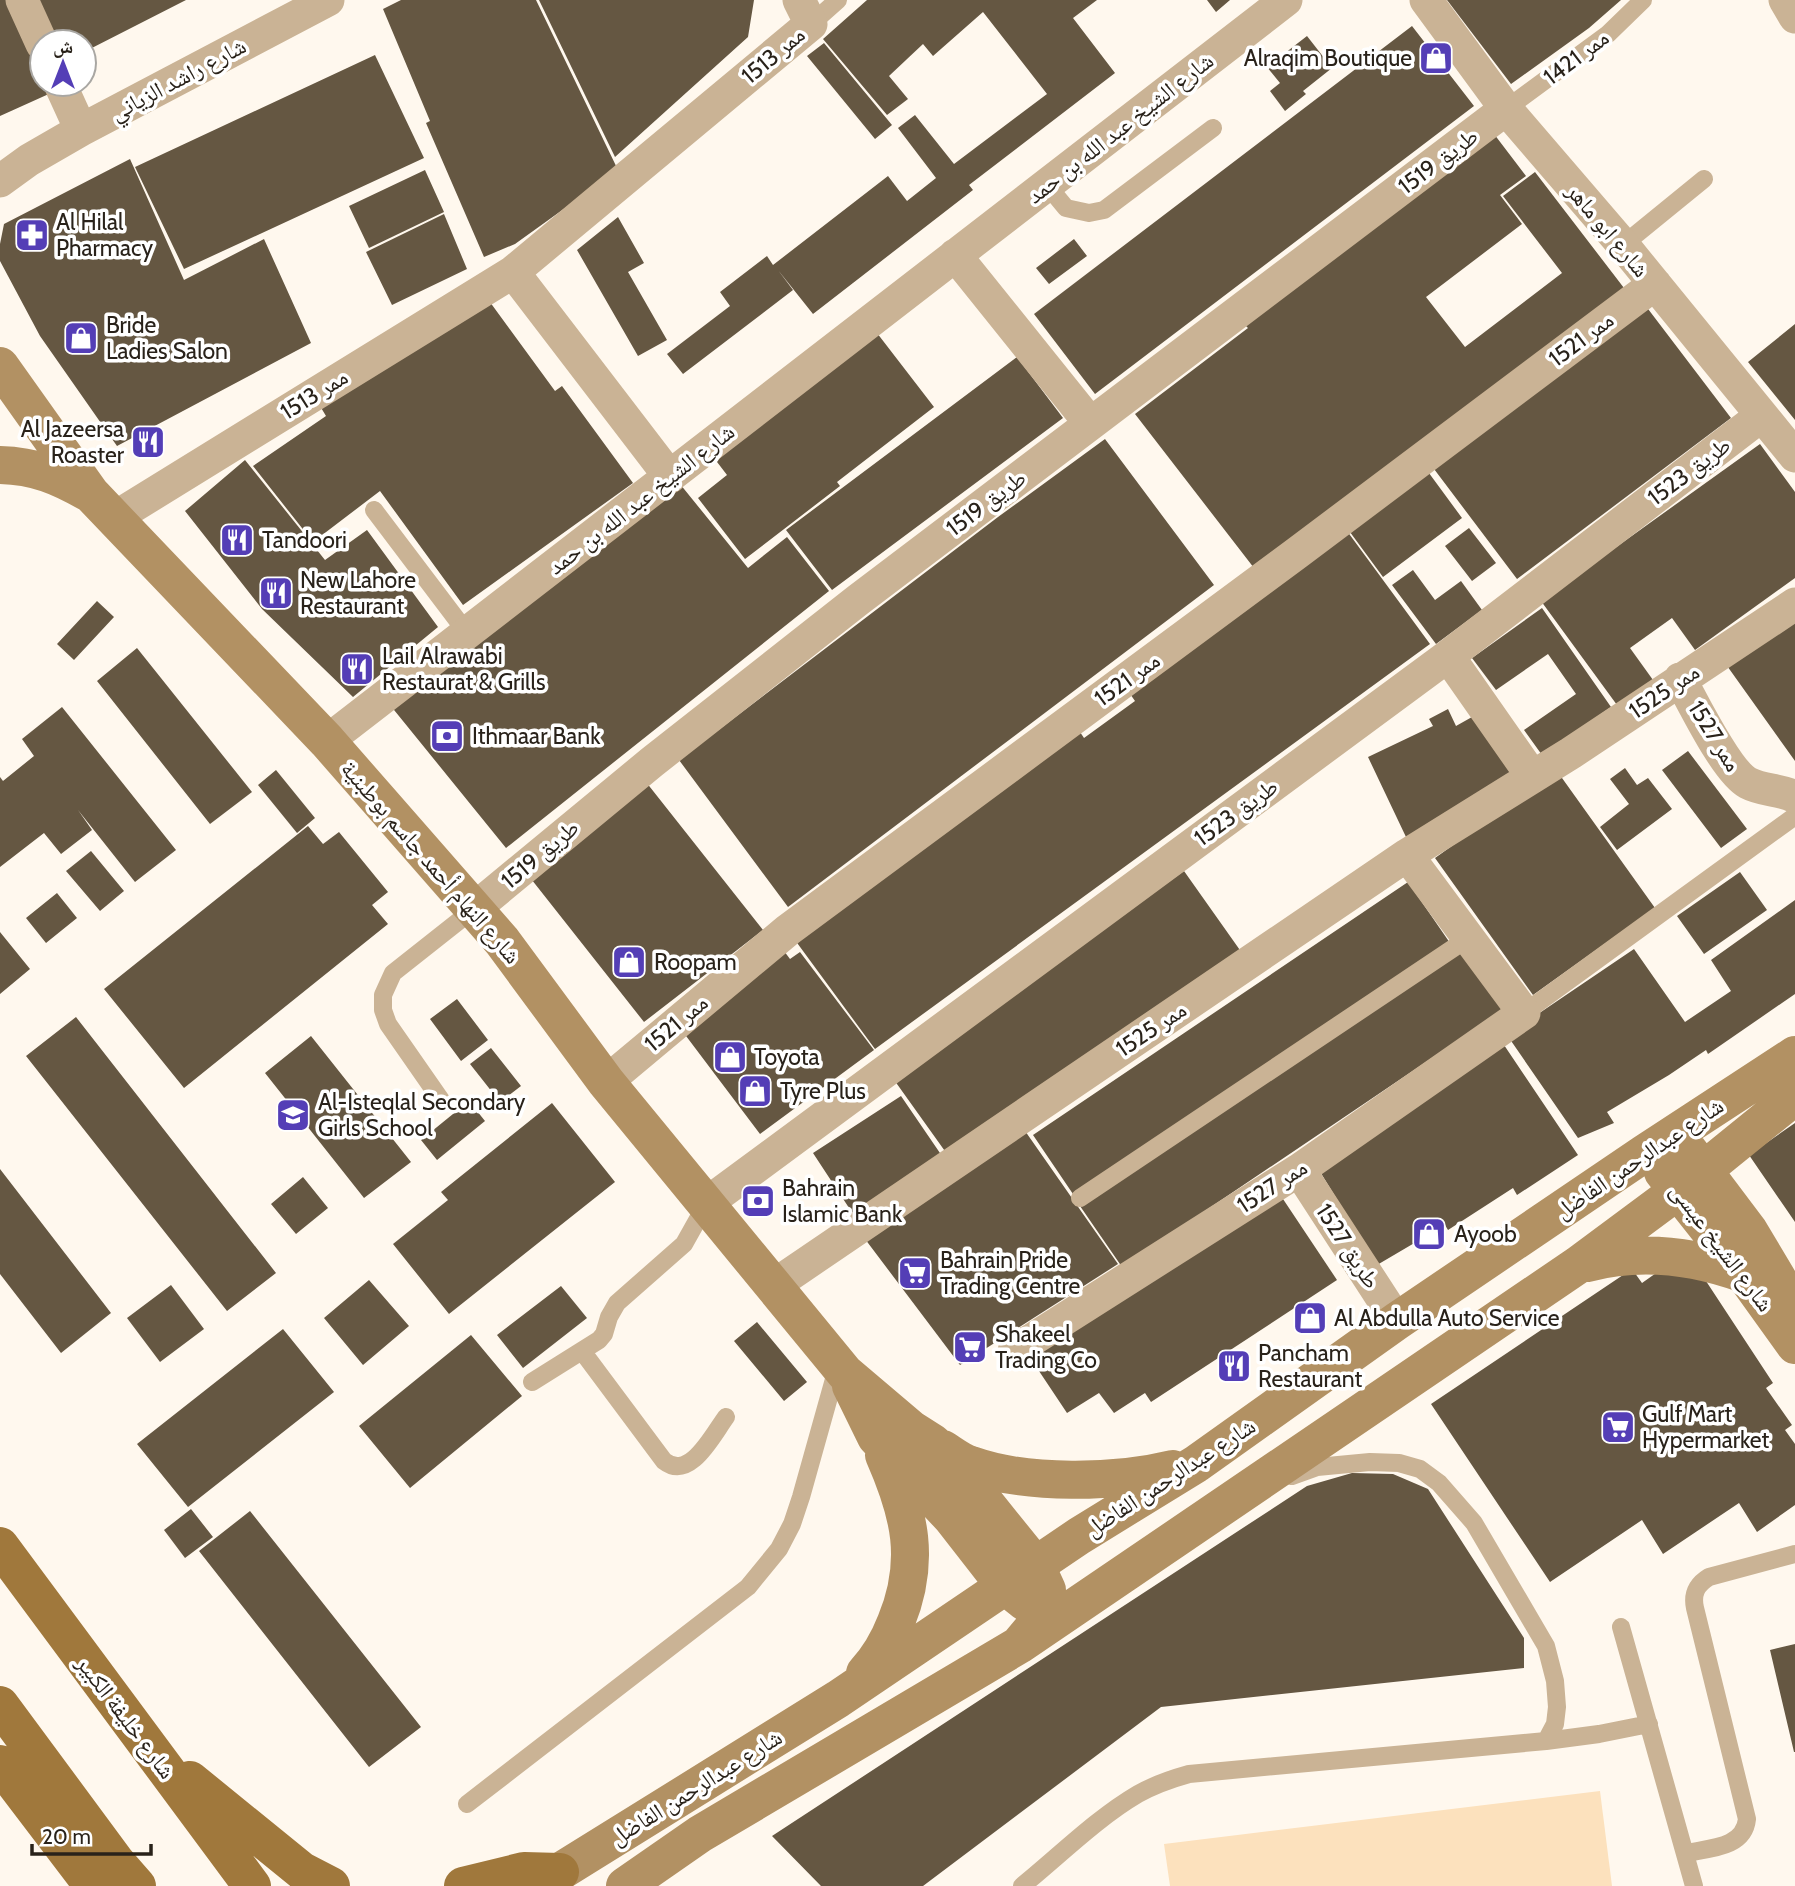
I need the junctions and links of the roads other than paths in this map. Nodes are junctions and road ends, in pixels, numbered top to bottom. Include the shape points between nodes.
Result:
1 (22, 0) edge
2 (328, 0) edge
3 (838, 0) edge
4 (1286, 0) edge
5 (1426, 0) edge
6 (1643, 0) edge
7 (1785, 0) edge
8 (805, 12) edge
9 (1795, 17) edge
10 (35, 28) edge
11 (66, 98) edge
12 (1506, 109) junction
13 (1213, 128) dead end
14 (81, 130) junction
15 (14, 164) edge
16 (1704, 179) dead end
17 (0, 181) edge
18 (1047, 185) junction
19 (1623, 245) junction
20 (954, 255) junction
21 (501, 279) junction
22 (1655, 284) junction
23 (0, 366) edge
24 (1761, 416) junction
25 (1090, 424) junction
26 (1795, 456) edge
27 (0, 465) edge
28 (670, 477) junction
29 (103, 506) junction
30 (374, 510) dead end
31 (1795, 604) edge
32 (467, 633) junction
33 (1448, 656) junction
34 (1680, 679) junction
35 (327, 741) junction
36 (1532, 776) junction
37 (1795, 797) edge
38 (1795, 816) edge
39 (1407, 855) junction
40 (474, 909) junction
41 (1470, 937) junction
42 (1524, 1013) junction
43 (1795, 1055) edge
44 (606, 1082) junction
45 (1795, 1096) edge
46 (443, 1103) dead end
47 (1660, 1143) junction
48 (1299, 1170) junction
49 (1691, 1180) junction
50 (1080, 1198) dead end
51 (707, 1203) junction
52 (1578, 1265) junction
53 (1744, 1274) junction
54 (773, 1286) junction
55 (1795, 1308) edge
56 (1397, 1321) junction
57 (1795, 1345) edge
58 (582, 1350) junction
59 (1014, 1350) dead end
60 (842, 1369) junction
61 (532, 1382) dead end
62 (726, 1418) dead end
63 (876, 1437) junction
64 (933, 1443) junction
65 (1196, 1464) junction
66 (1234, 1499) junction
67 (0, 1546) edge
68 (1795, 1553) edge
69 (1020, 1576) junction
70 (1082, 1602) junction
71 (1045, 1606) junction
72 (1621, 1627) dead end
73 (1019, 1645) junction
74 (838, 1699) junction
75 (0, 1705) edge
76 (1649, 1724) junction
77 (1546, 1741) junction
78 (146, 1745) junction
79 (0, 1764) edge
80 (467, 1804) dead end
81 (1686, 1853) junction
82 (549, 1879) edge
83 (93, 1886) edge
84 (137, 1886) edge
85 (253, 1886) edge
86 (331, 1886) edge
87 (463, 1886) edge
88 (625, 1886) edge
89 (1022, 1886) edge
90 (1694, 1886) edge

1 - 10 street
2 - 14 street, شارع راشد الزياني
3 - 8 lane, ممر 1513
4 - 18 street, شارع الشيخ عبد الله بن حمد
5 - 12 street, شارع ابو ماهر
6 - 12 lane, ممر 1421 via 1608,34
7 - 9 street
8 - 21 street, ممر 1513
11 - 14 street
12 - 19 street, شارع ابو ماهر
12 - 25 street, طريق 1519
13 - 18 lane via 1104,210 1089,213 1066,208
14 - 15 street, شارع راشد الزياني
15 - 17 street, شارع راشد الزياني
16 - 19 lane
18 - 20 street, شارع الشيخ عبد الله بن حمد
19 - 22 street, شارع ابو ماهر
20 - 25 street
20 - 28 street, شارع الشيخ عبد الله بن حمد
21 - 28 street
21 - 29 street, ممر 1513
22 - 24 street, شارع ابو ماهر
22 - 44 street, ممر 1521 via 788,930
23 - 29 street, شارع النهام أحمد جاسم بوطبنية
24 - 26 street, شارع ابو ماهر
24 - 33 street, طريق 1523
25 - 40 street, طريق 1519 via 706,719
27 - 29 street via 25,466 60,477
28 - 32 street, شارع الشيخ عبد الله بن حمد
29 - 35 street, شارع النهام أحمد جاسم بوطبنية
30 - 32 lane
31 - 34 street, ممر 1525
32 - 35 street, شارع الشيخ عبد الله بن حمد
33 - 36 street
33 - 51 street, طريق 1523
34 - 36 street, ممر 1525
34 - 37 street, ممر 1527 via 1735,774 1760,788
35 - 40 street, شارع النهام أحمد جاسم بوطبنية
36 - 39 street, ممر 1525
38 - 42 lane, ممر 1527
39 - 41 street
39 - 54 street, ممر 1525
40 - 44 street, شارع النهام أحمد جاسم بوطبنية
40 - 46 lane via 393,973 383,995 387,1024
41 - 42 street
41 - 50 lane
42 - 48 street, ممر 1527
43 - 47 street, شارع عبدالرحمن الفاضل
44 - 51 street, شارع النهام أحمد جاسم بوطبنية
45 - 49 street, شارع عبدالرحمن الفاضل
47 - 49 street, شارع الشيخ عيسى
47 - 56 street, شارع عبدالرحمن الفاضل
48 - 56 street, طريق 1527
48 - 59 street, ممر 1527
49 - 52 street, شارع عبدالرحمن الفاضل
49 - 53 street, شارع الشيخ عيسى
49 - 55 street, شارع الشيخ عيسى via 1749,1231
51 - 54 street, شارع النهام أحمد جاسم بوطبنية
51 - 58 lane via 684,1244 617,1303 604,1334
52 - 53 street via 1662,1254 1690,1257
52 - 66 street, شارع عبدالرحمن الفاضل
53 - 57 street, شارع الشيخ عيسى
54 - 60 street, شارع النهام أحمد جاسم بوطبنية
56 - 65 street, شارع عبدالرحمن الفاضل
58 - 61 lane
58 - 62 lane via 671,1467 690,1464
60 - 63 street, شارع النهام أحمد جاسم بوطبنية
60 - 64 street, شارع النهام أحمد جاسم بوطبنية
60 - 80 lane via 788,1532 765,1569 748,1587
63 - 69 street, شارع النهام أحمد جاسم بوطبنية via 952,1518
63 - 74 street via 906,1517 912,1562 905,1599 890,1636 868,1671
64 - 65 street via 969,1465 1054,1479 1141,1477
64 - 69 street, شارع النهام أحمد جاسم بوطبنية via 986,1504
65 - 69 street, شارع عبدالرحمن الفاضل
66 - 70 street, شارع عبدالرحمن الفاضل
66 - 77 lane via 1317,1467 1370,1462 1420,1469 1439,1483 1474,1523 1546,1646 1557,1707
67 - 78 main road, شارع خليفة الكبير
68 - 81 lane via 1709,1577 1695,1590 1695,1608 1747,1819 1744,1832 1734,1842
69 - 71 street, شارع النهام أحمد جاسم بوطبنية via 1024,1602
69 - 74 street, شارع عبدالرحمن الفاضل
70 - 71 street, شارع النهام أحمد جاسم بوطبنية
70 - 73 street, شارع عبدالرحمن الفاضل
71 - 73 street
72 - 76 lane
73 - 88 street, شارع عبدالرحمن الفاضل via 700,1834
74 - 82 street, شارع عبدالرحمن الفاضل
75 - 84 main road
76 - 77 lane
76 - 81 lane
77 - 89 lane via 1189,1774 1138,1794
78 - 85 main road, شارع خليفة الكبير
78 - 86 main road via 302,1871
79 - 83 main road
81 - 90 lane
82 - 87 main road via 524,1871

